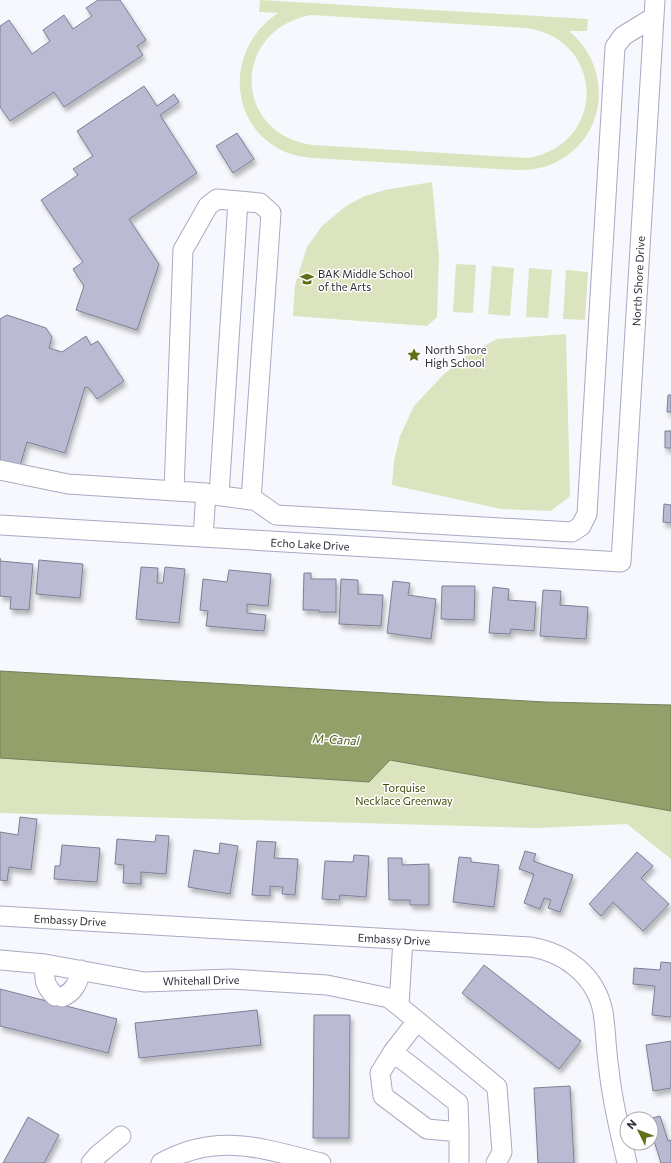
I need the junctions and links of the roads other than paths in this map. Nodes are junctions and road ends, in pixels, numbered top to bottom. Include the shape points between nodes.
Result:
1 (654, 8) edge
2 (238, 201) junction
3 (0, 470) edge
4 (174, 491) junction
5 (213, 494) junction
6 (252, 500) junction
7 (0, 525) edge
8 (203, 538) junction
9 (621, 562) joint
10 (0, 916) edge
11 (403, 939) junction
12 (0, 960) edge
13 (45, 964) junction
14 (81, 970) junction
15 (399, 1006) junction
16 (417, 1021) junction
17 (393, 1052) junction
18 (459, 1132) junction
19 (121, 1136) dead end
20 (91, 1163) edge
21 (161, 1163) edge
22 (321, 1163) edge
23 (459, 1163) edge
24 (496, 1163) edge
25 (626, 1163) edge

1 - 6 street via 623,36 615,47 587,514 582,526 572,532 276,515
1 - 9 street, North Shore Drive
2 - 4 street via 217,199 208,206 183,250
2 - 5 street
2 - 6 street via 260,203 271,213
3 - 4 street via 68,484
4 - 5 street
5 - 6 street
5 - 8 street
7 - 8 street, Echo Lake Drive
8 - 9 street, Echo Lake Drive
10 - 11 street, Embassy Drive
11 - 15 street
11 - 25 street, Embassy Drive via 541,949 560,955 576,966 592,985 601,1004 615,1109
12 - 13 street, Whitehall Drive
13 - 14 street, Whitehall Drive
13 - 14 street via 45,983 58,997 69,994 75,987
14 - 15 street, Whitehall Drive via 144,982 231,979 327,985 389,998
15 - 16 street, Whitehall Drive
16 - 17 street
16 - 24 street, Whitehall Drive via 497,1087 502,1152
17 - 18 street via 458,1103
17 - 18 street via 380,1073 383,1096 427,1129
18 - 23 street
19 - 20 street
21 - 22 street via 185,1152 207,1146 230,1144 252,1146

